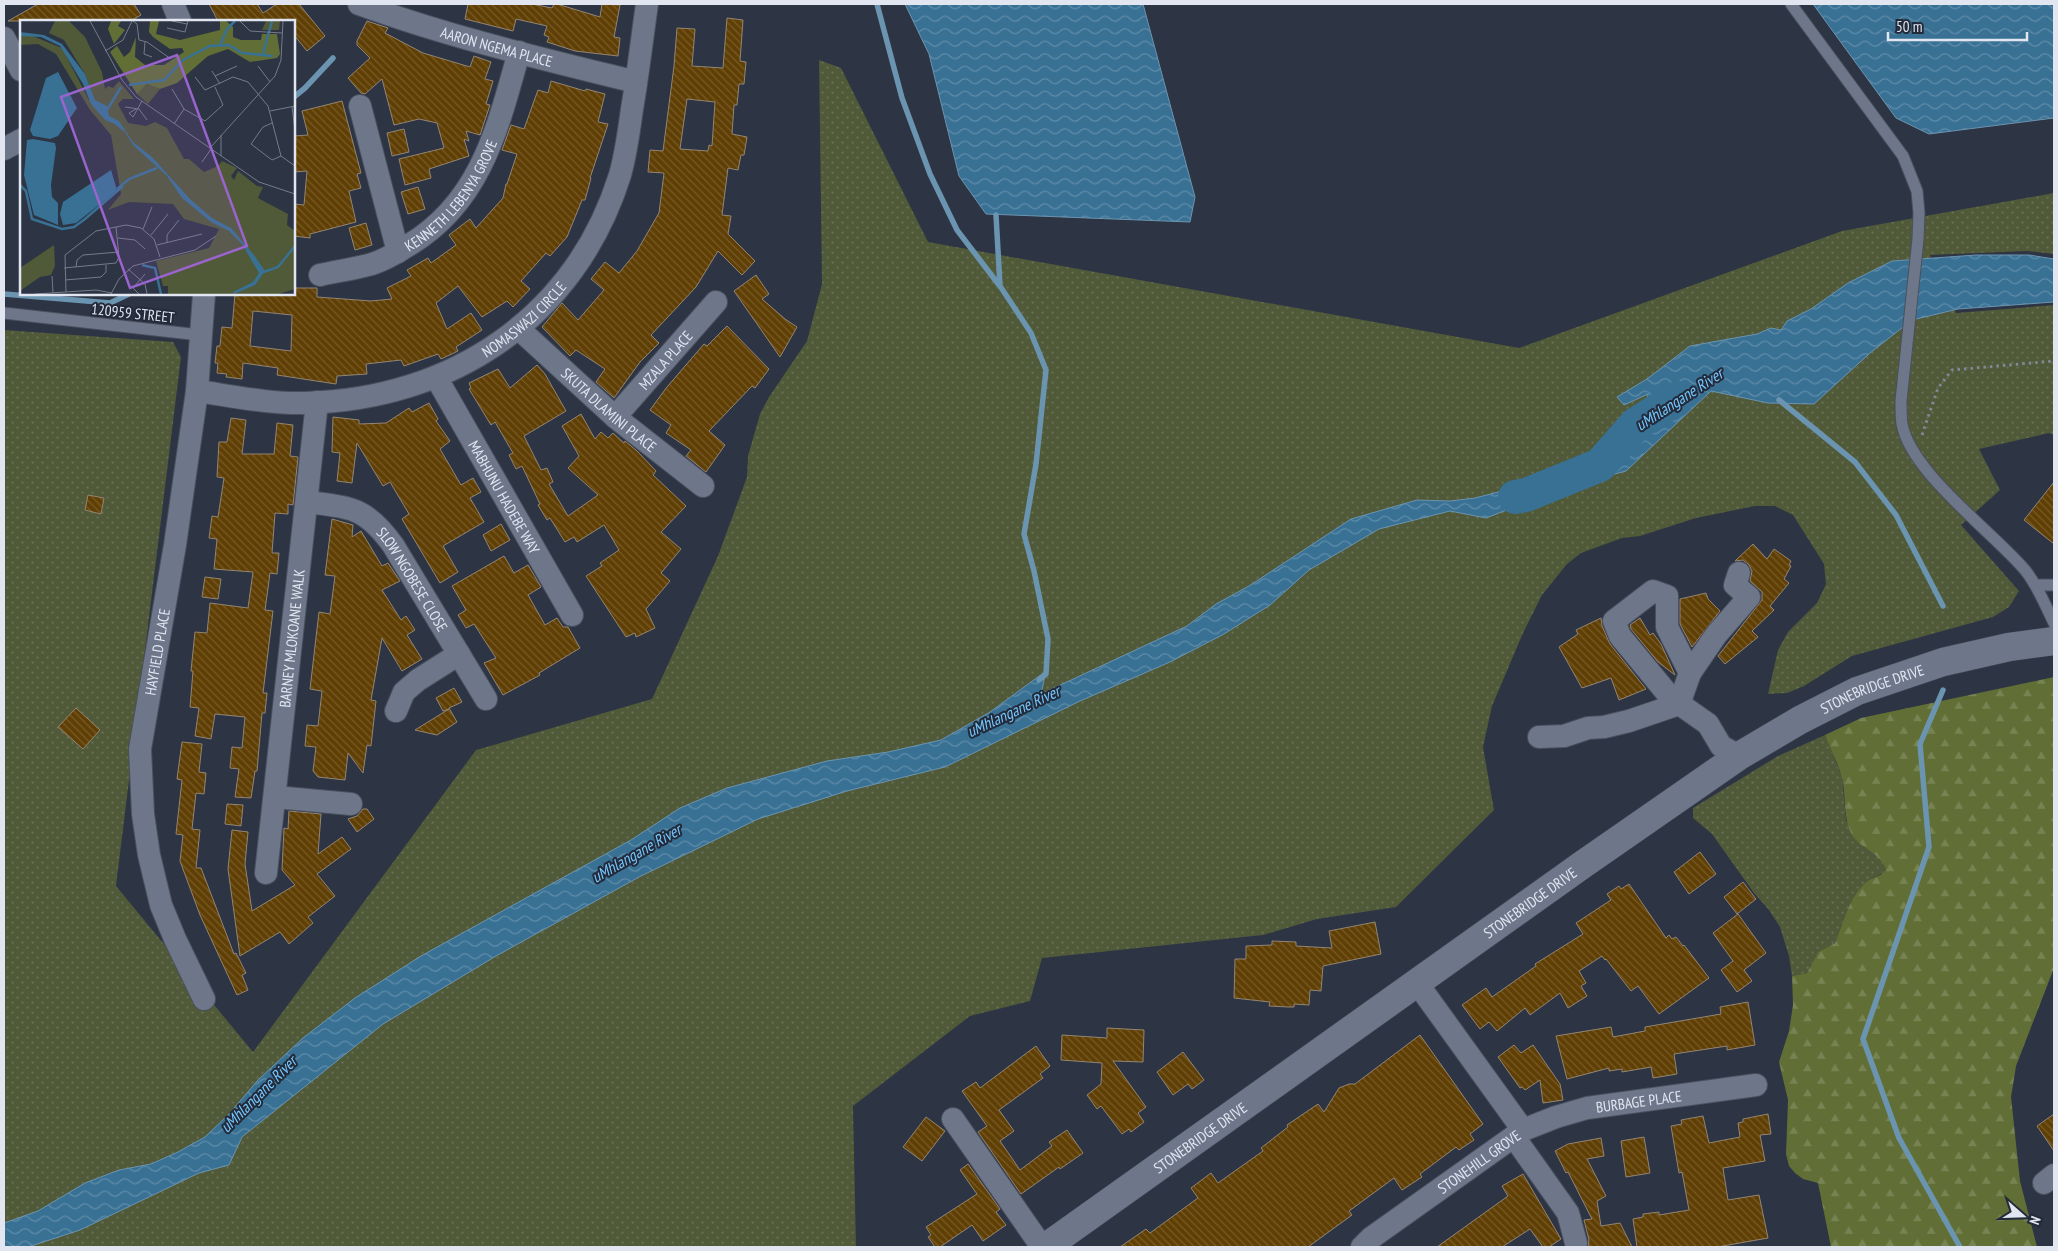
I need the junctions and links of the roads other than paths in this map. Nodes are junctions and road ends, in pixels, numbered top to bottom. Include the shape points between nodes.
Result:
1 (173, 4) edge
2 (358, 4) edge
3 (647, 4) edge
4 (1791, 4) edge
5 (390, 9) edge
6 (180, 20) edge
7 (4, 38) edge
8 (519, 52) junction
9 (20, 68) edge
10 (636, 82) junction
11 (360, 106) dead end
12 (20, 140) edge
13 (4, 148) edge
14 (398, 252) junction
15 (320, 275) dead end
16 (204, 295) edge
17 (716, 302) dead end
18 (4, 313) edge
19 (518, 329) junction
20 (200, 335) junction
21 (436, 377) junction
22 (197, 391) junction
23 (317, 402) junction
24 (615, 417) junction
25 (703, 486) dead end
26 (308, 502) junction
27 (1739, 573) dead end
28 (2036, 585) junction
29 (2054, 585) edge
30 (572, 615) dead end
31 (2054, 623) edge
32 (2054, 641) edge
33 (459, 654) junction
34 (1690, 674) junction
35 (486, 699) dead end
36 (1679, 704) junction
37 (396, 711) dead end
38 (1539, 737) dead end
39 (1740, 756) junction
40 (275, 797) junction
41 (351, 804) dead end
42 (266, 873) dead end
43 (1417, 983) junction
44 (204, 999) dead end
45 (1756, 1085) dead end
46 (953, 1119) dead end
47 (1519, 1134) junction
48 (1576, 1243) dead end
49 (1050, 1246) edge
50 (1362, 1247) edge

1 - 6 street
2 - 5 street, AARON NGEMA PLACE
3 - 10 street, NOMASWAZI CIRCLE
4 - 28 lane via 1903,156 1917,191 1918,239 1901,401 1902,425 1915,452 1942,487
5 - 8 street, AARON NGEMA PLACE
7 - 9 street
8 - 10 street, AARON NGEMA PLACE
8 - 14 street, KENNETH LEBENYA GROVE via 497,130 472,183 447,216 426,235
10 - 19 street, NOMASWAZI CIRCLE via 628,140 607,209 590,243 570,272
11 - 14 street
12 - 13 street
14 - 15 street, KENNETH LEBENYA GROVE via 373,263
16 - 20 street, HAYFIELD PLACE
17 - 24 street, MZALA PLACE
18 - 20 lane, 120959 STREET
19 - 21 street, NOMASWAZI CIRCLE via 476,358
19 - 24 street, SKUTA DLAMINI PLACE
20 - 22 street, HAYFIELD PLACE
21 - 23 street, NOMASWAZI CIRCLE via 387,393
21 - 30 street, MABHUNU HADEBE WAY
22 - 23 street, NOMASWAZI CIRCLE via 274,401
22 - 44 street, HAYFIELD PLACE via 166,602 140,748 140,785 149,855 162,905
23 - 26 street, BARNEY MLOKOANE WALK
24 - 25 street, SKUTA DLAMINI PLACE
26 - 33 street, SLOW NGOBESE CLOSE via 357,510 383,531
26 - 40 street, BARNEY MLOKOANE WALK
27 - 34 street via 1735,585 1749,597 1716,635
28 - 29 lane
28 - 31 lane
32 - 39 street, STONEBRIDGE DRIVE via 1943,662 1857,691
33 - 35 street, SLOW NGOBESE CLOSE
33 - 37 street via 404,692
34 - 36 street
34 - 36 street via 1667,627 1667,596 1653,591 1614,621 1620,636 1644,667
36 - 38 street via 1604,727 1588,728 1564,736
36 - 39 street via 1708,724 1721,746
39 - 43 street, STONEBRIDGE DRIVE
40 - 41 street
40 - 42 street, BARNEY MLOKOANE WALK
43 - 47 street, STONEHILL GROVE
43 - 49 street, STONEBRIDGE DRIVE
45 - 47 street, BURBAGE PLACE via 1587,1108 1548,1119
46 - 49 street
47 - 48 street via 1568,1213
47 - 50 street, STONEHILL GROVE

